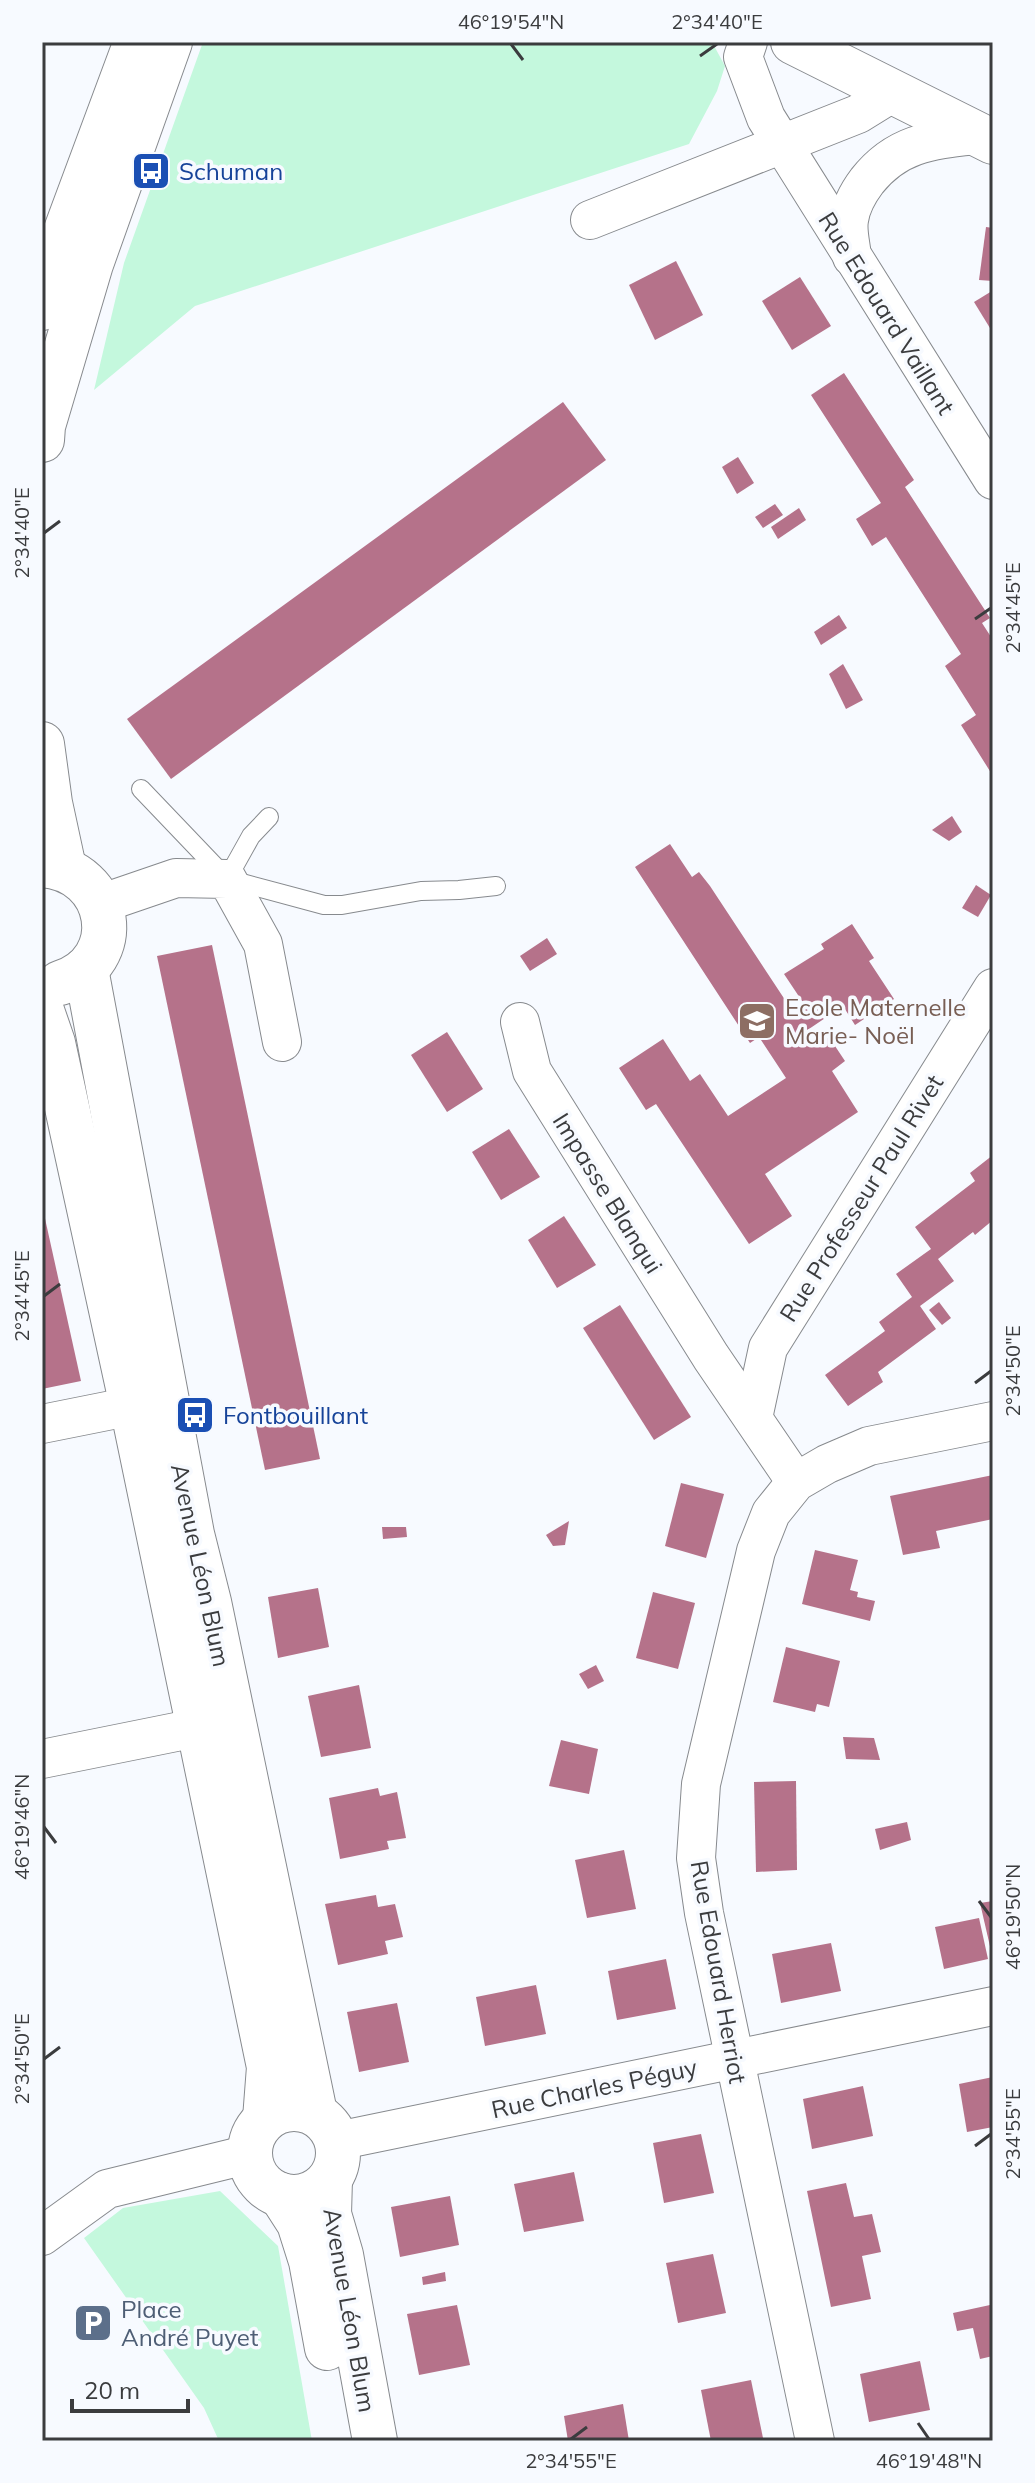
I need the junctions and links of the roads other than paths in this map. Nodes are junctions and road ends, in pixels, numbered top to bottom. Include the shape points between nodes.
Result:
1 (136, 42) edge
2 (170, 42) edge
3 (748, 42) edge
4 (793, 42) edge
5 (892, 93) junction
6 (985, 138) edge
7 (782, 145) junction
8 (590, 220) dead end
9 (853, 259) junction
10 (42, 308) edge
11 (42, 431) edge
12 (993, 480) edge
13 (42, 744) edge
14 (141, 789) dead end
15 (269, 817) dead end
16 (53, 866) edge
17 (227, 879) junction
18 (496, 886) dead end
19 (100, 904) junction
20 (86, 969) junction
21 (42, 985) edge
22 (993, 988) edge
23 (42, 1011) edge
24 (520, 1022) dead end
25 (282, 1042) dead end
26 (768, 1348) junction
27 (711, 1357) junction
28 (132, 1406) junction
29 (753, 1418) junction
30 (993, 1421) edge
31 (42, 1424) edge
32 (796, 1482) junction
33 (199, 1732) junction
34 (42, 1759) edge
35 (993, 2006) edge
36 (733, 2059) junction
37 (257, 2136) junction
38 (327, 2144) junction
39 (281, 2195) junction
40 (43, 2233) edge
41 (345, 2441) edge
42 (375, 2441) edge
43 (815, 2441) edge

1 - 10 main road
2 - 11 main road via 91,264
3 - 7 street, Rue Edouard Vaillant via 743,57 750,79
4 - 5 main road
5 - 6 main road
5 - 7 street via 858,114
6 - 9 street via 936,140 904,148 880,164 856,196 848,221
7 - 8 street
7 - 9 street, Rue Edouard Vaillant
9 - 12 street, Rue Edouard Vaillant
13 - 16 main road
14 - 17 lane
15 - 17 lane via 251,836
16 - 19 main road via 79,876
17 - 18 lane via 324,905
17 - 19 street via 176,878
17 - 25 street via 263,944
19 - 20 main road via 103,939
20 - 21 main road via 70,980
20 - 38 main road, Avenue Léon Blum via 189,1519
22 - 26 street, Rue Professeur Paul Rivet
23 - 28 main road, Avenue Léon Blum
24 - 27 street, Impasse Blanqui via 532,1071
26 - 27 street via 748,1358
26 - 29 street, Rue Professeur Paul Rivet
27 - 29 street, Impasse Blanqui
28 - 31 street
28 - 33 main road, Avenue Léon Blum
29 - 32 street, Impasse Blanqui
30 - 32 street, Rue Edouard Herriot via 869,1446
32 - 36 street, Rue Edouard Herriot via 771,1513 756,1551 701,1784 696,1858
33 - 34 street via 181,1731
33 - 37 main road, Avenue Léon Blum via 269,2067
35 - 36 street, Rue Charles Péguy
36 - 38 street, Rue Charles Péguy
36 - 43 street, Rue Edouard Herriot
37 - 38 main road via 276,2111 302,2109
37 - 39 main road, Avenue Léon Blum via 252,2168
37 - 40 street via 107,2189
38 - 39 main road, Avenue Léon Blum via 321,2188 309,2195
38 - 42 main road, Avenue Léon Blum via 329,2214
39 - 41 main road, Avenue Léon Blum via 299,2223 311,2261

